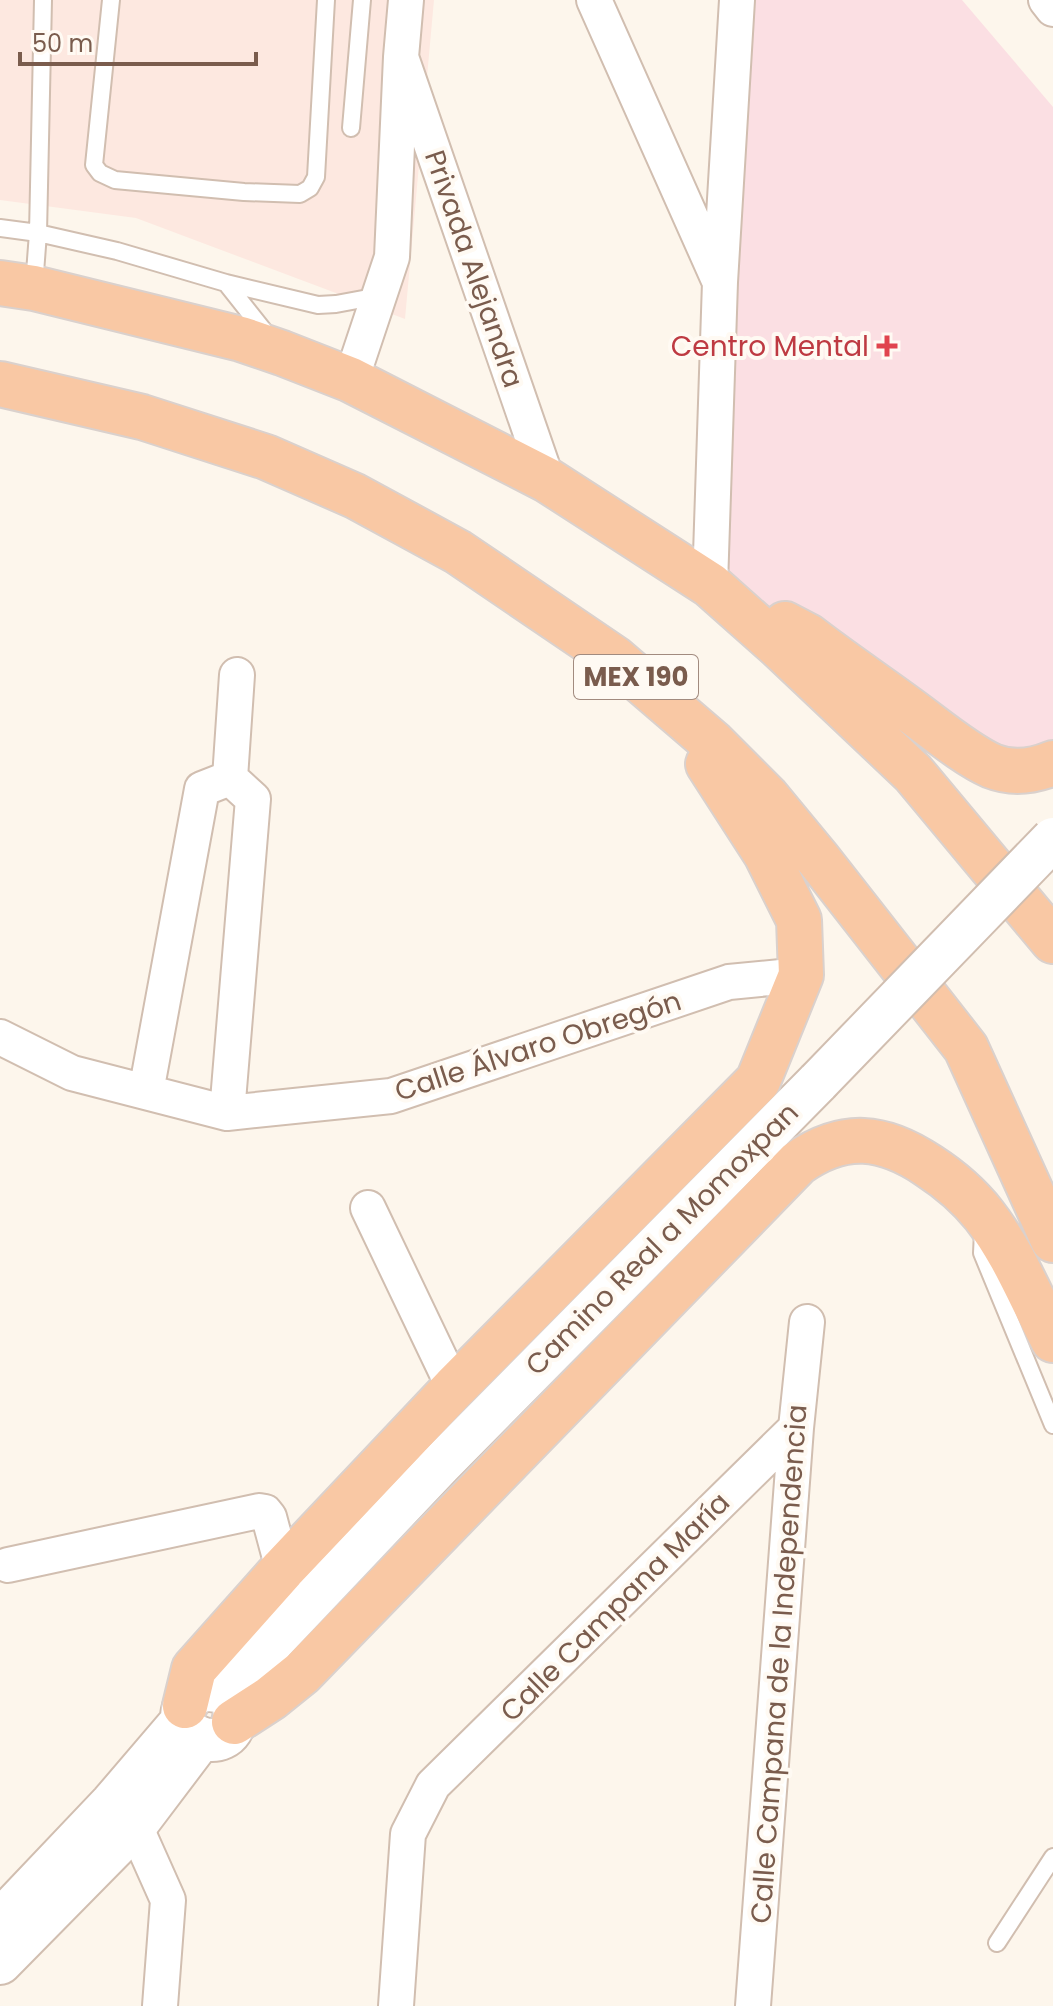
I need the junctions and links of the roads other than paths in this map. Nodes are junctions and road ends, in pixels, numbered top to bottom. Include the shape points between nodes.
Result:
1 (43, 0) edge
2 (111, 0) edge
3 (326, 0) edge
4 (362, 0) edge
5 (406, 0) edge
6 (594, 0) edge
7 (737, 0) edge
8 (1046, 0) edge
9 (1053, 9) edge
10 (401, 57) junction
11 (351, 128) dead end
12 (0, 228) edge
13 (38, 233) junction
14 (720, 282) junction
15 (226, 283) junction
16 (17, 285) edge
17 (379, 296) junction
18 (282, 353) junction
19 (351, 380) junction
20 (0, 384) edge
21 (547, 480) junction
22 (710, 585) junction
23 (614, 658) junction
24 (237, 675) dead end
25 (1053, 763) edge
26 (230, 778) junction
27 (1053, 839) edge
28 (1053, 941) edge
29 (801, 975) junction
30 (0, 1037) edge
31 (146, 1092) junction
32 (227, 1113) junction
33 (368, 1208) dead end
34 (984, 1215) junction
35 (1053, 1240) edge
36 (807, 1322) dead end
37 (1053, 1340) edge
38 (454, 1388) junction
39 (1053, 1425) edge
40 (796, 1428) junction
41 (279, 1555) junction
42 (8, 1565) dead end
43 (201, 1722) junction
44 (124, 1815) junction
45 (1053, 1857) edge
46 (0, 1921) edge
47 (997, 1943) dead end
48 (0, 1963) edge
49 (157, 2002) edge
50 (396, 2006) edge
51 (753, 2006) edge

1 - 13 lane
2 - 3 lane via 94,165 100,173 115,180 300,194 316,177
4 - 11 lane
5 - 10 street
6 - 14 street
7 - 14 street
8 - 9 street
10 - 17 street via 392,257
10 - 21 street, Privada Alejandra
12 - 13 lane
13 - 15 lane
13 - 16 lane
14 - 22 street
15 - 17 lane via 318,305
15 - 18 lane
16 - 18 highway
17 - 19 street
18 - 19 highway
19 - 21 highway
20 - 23 highway, MEX 190 via 142,417 266,457 355,496 458,552
21 - 22 highway
22 - 25 highway via 808,636 992,766 1021,771
22 - 28 highway via 913,773
23 - 29 highway via 710,767 766,854 799,920
23 - 35 highway, MEX 190 via 767,797 966,1048
24 - 26 street
26 - 31 street via 202,789
26 - 32 street via 253,799
27 - 43 street, Camino Real a Momoxpan, bridge via 273,1641 218,1691 199,1691 191,1697
29 - 32 street, Calle Álvaro Obregón via 729,982 391,1096
29 - 38 highway via 758,1081
30 - 31 street, Calle Álvaro Obregón via 72,1073
31 - 32 street, Calle Álvaro Obregón
33 - 38 street
34 - 37 highway
34 - 39 lane via 982,1253
34 - 43 highway via 944,1175 888,1143 854,1140 815,1151 302,1673 271,1698
36 - 40 street, Calle Campana de la Independencia
38 - 41 highway
40 - 50 street, Calle Campana María via 433,1785 408,1834
40 - 51 street, Calle Campana de la Independencia
41 - 42 street via 269,1517 259,1511
41 - 43 highway via 194,1669
43 - 44 street, Camino Real a Momoxpan
44 - 46 street, Camino Real a Momoxpan
44 - 48 street, Camino Real a Momoxpan
44 - 49 street via 168,1900
45 - 47 lane

